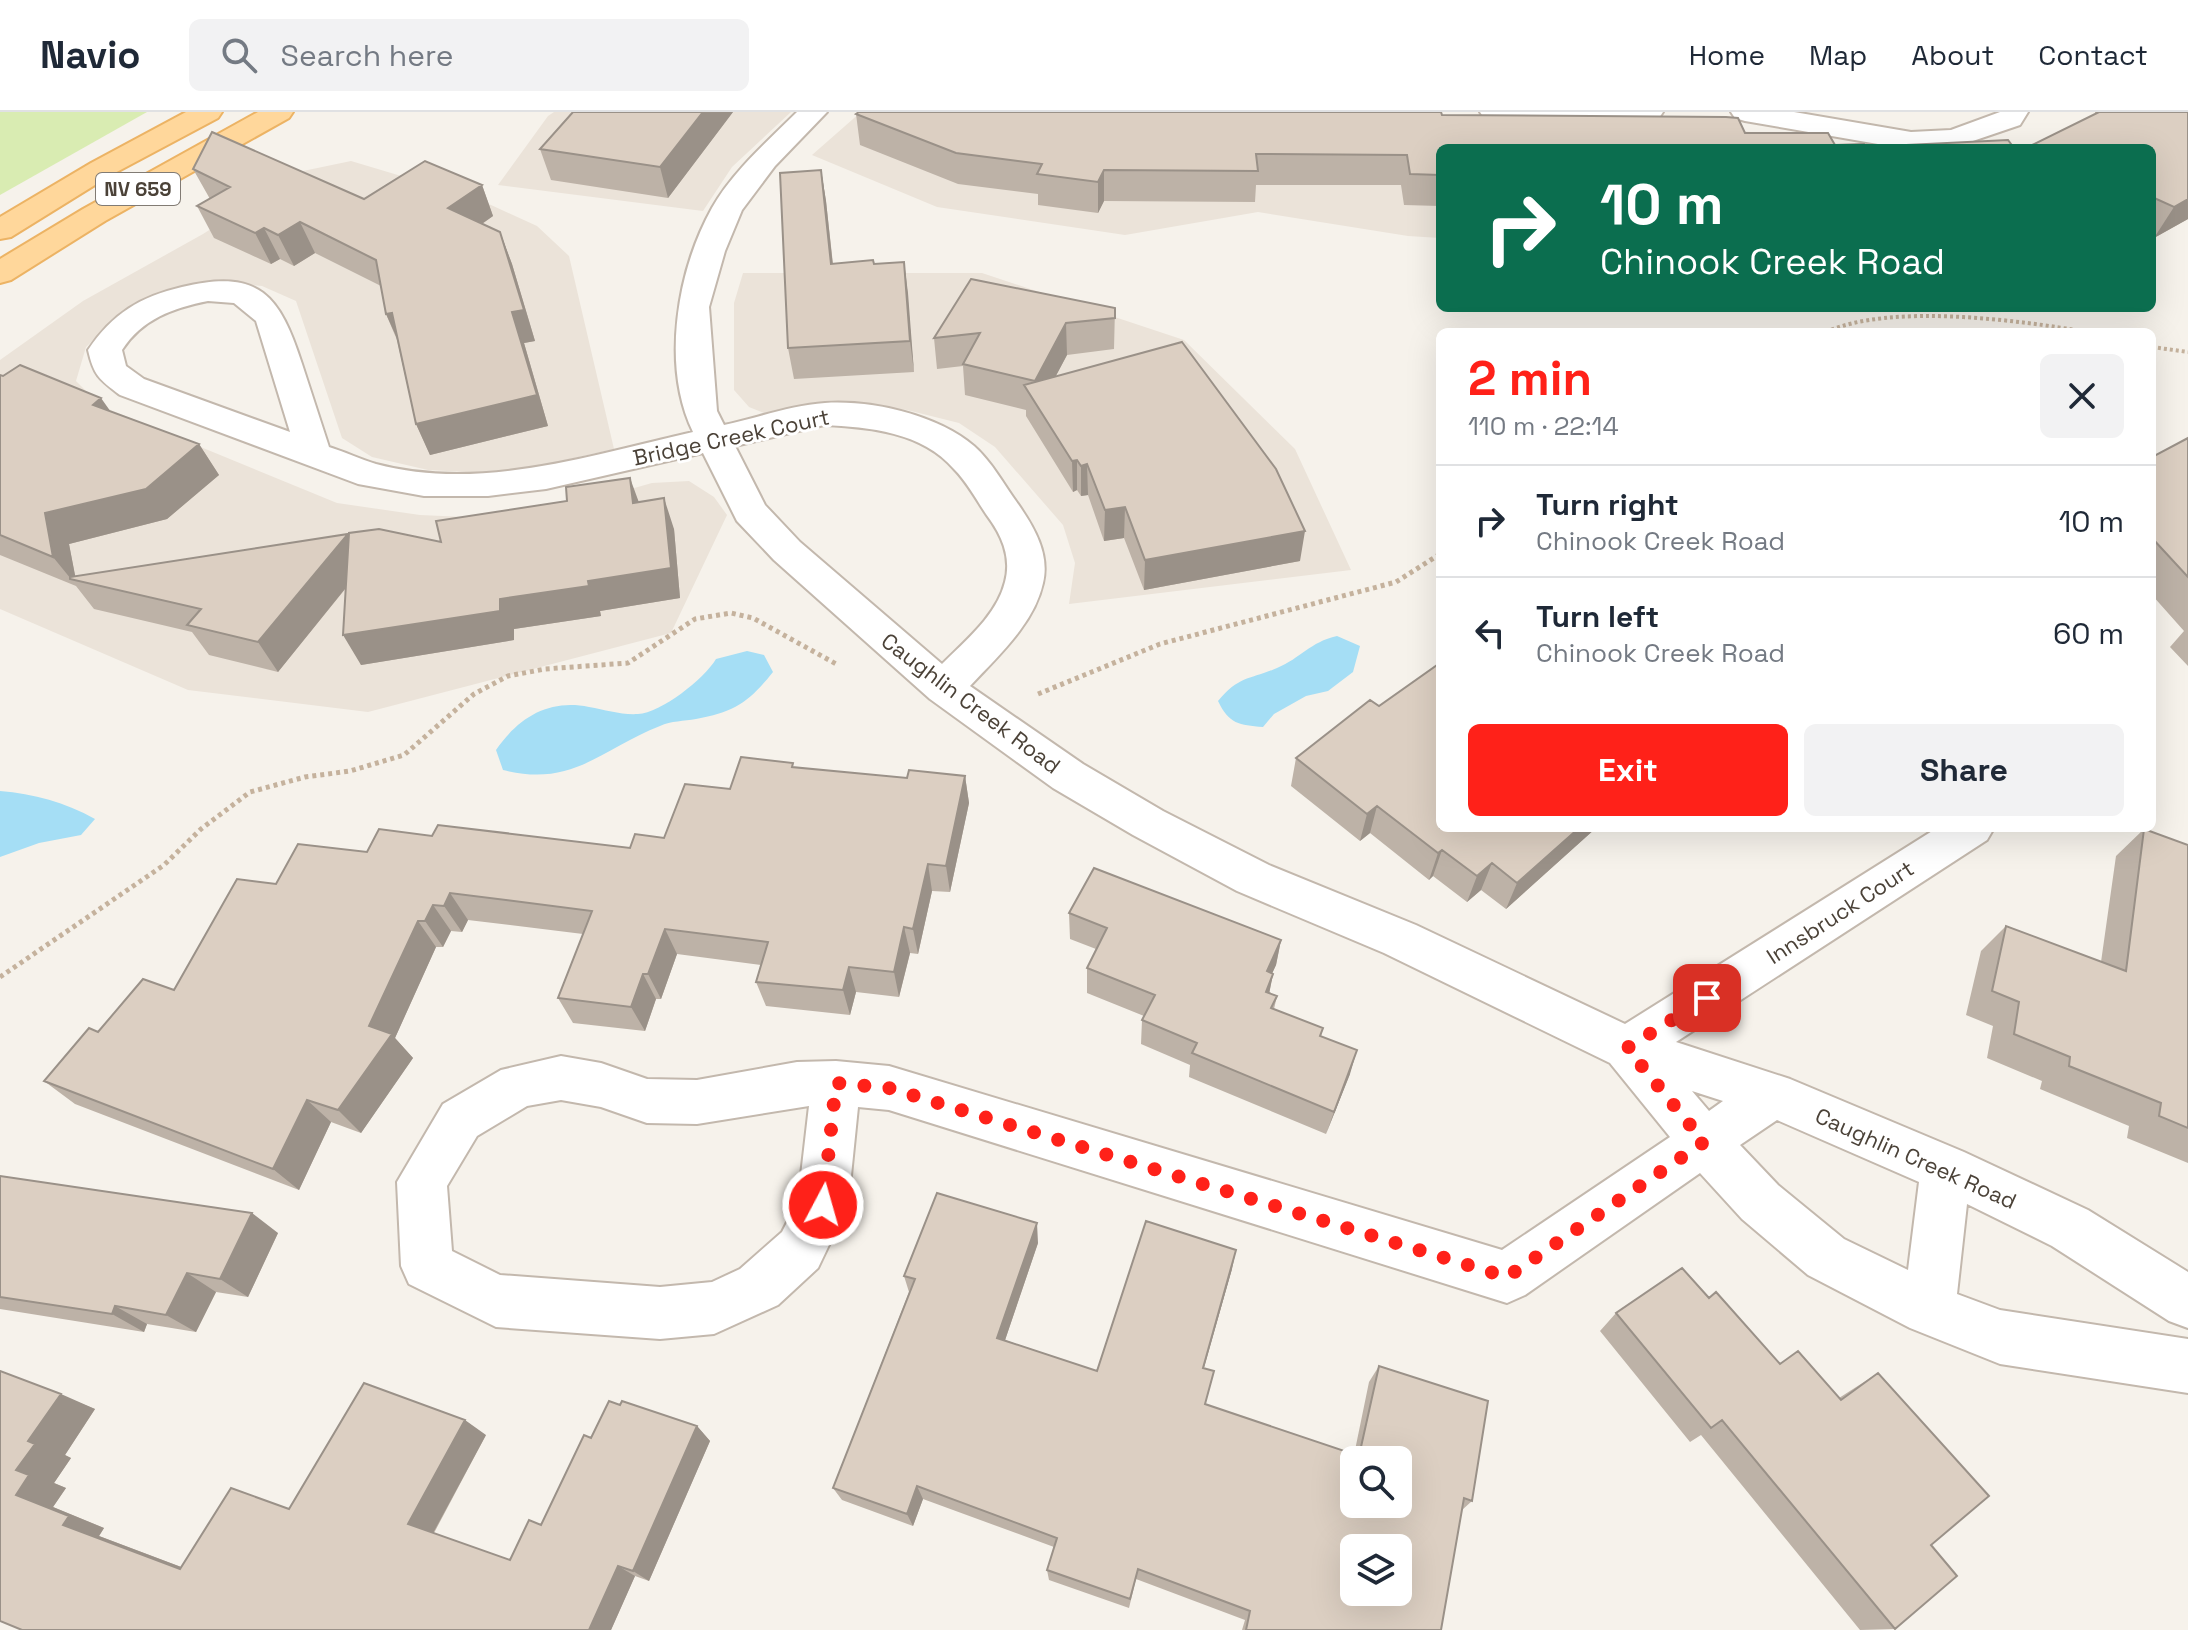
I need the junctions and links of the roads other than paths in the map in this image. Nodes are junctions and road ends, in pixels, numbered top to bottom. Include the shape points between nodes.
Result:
1 (208, 112) edge
2 (279, 112) edge
3 (813, 112) edge
4 (1494, 112) edge
5 (1649, 112) edge
6 (1745, 112) edge
7 (2014, 112) edge
8 (0, 230) edge
9 (0, 273) edge
10 (716, 437) junction
11 (314, 454) junction
12 (944, 688) junction
13 (1966, 832) edge
14 (1627, 1048) junction
15 (836, 1083) junction
16 (1773, 1095) junction
17 (1704, 1142) junction
18 (1946, 1169) junction
19 (2188, 1302) edge
20 (1929, 1309) junction
21 (2188, 1366) edge

1 - 8 main road, NV 659
2 - 9 main road, NV 659
3 - 10 street, Caughlin Creek Road via 727,208 709,251 693,307 694,357 700,411
4 - 5 street via 1551,119
6 - 7 street via 1911,141 1954,138 2010,119
10 - 11 street, Bridge Creek Court via 546,477 488,484 424,484 371,475
10 - 12 street, Caughlin Creek Road via 750,512 840,600
10 - 12 street, Bridge Creek Court via 824,414 869,415 908,426 962,455 1019,531 1028,564 1020,594 999,627
11 - 11 street, Bridge Creek Court via 132,387 110,371 105,350 116,330 144,309 208,291 234,291 262,304
12 - 14 street, Caughlin Creek Road via 1068,776 1148,823 1253,878 1400,939
13 - 14 street, Innsbruck Court
14 - 16 street, Caughlin Creek Road
14 - 17 street, Caughlin Creek Road
15 - 15 street via 823,1205 800,1250 759,1287 714,1308 660,1313 496,1301 427,1266 422,1182 460,1120 518,1086 561,1078 647,1101 697,1102 797,1084
15 - 17 street via 889,1088 1507,1277
16 - 17 street
16 - 18 street, Caughlin Creek Road
17 - 20 street, Caughlin Creek Road via 1760,1202 1826,1257
18 - 19 street, Caughlin Creek Road via 2070,1228
18 - 20 street
20 - 21 street, Caughlin Creek Road via 2000,1337

